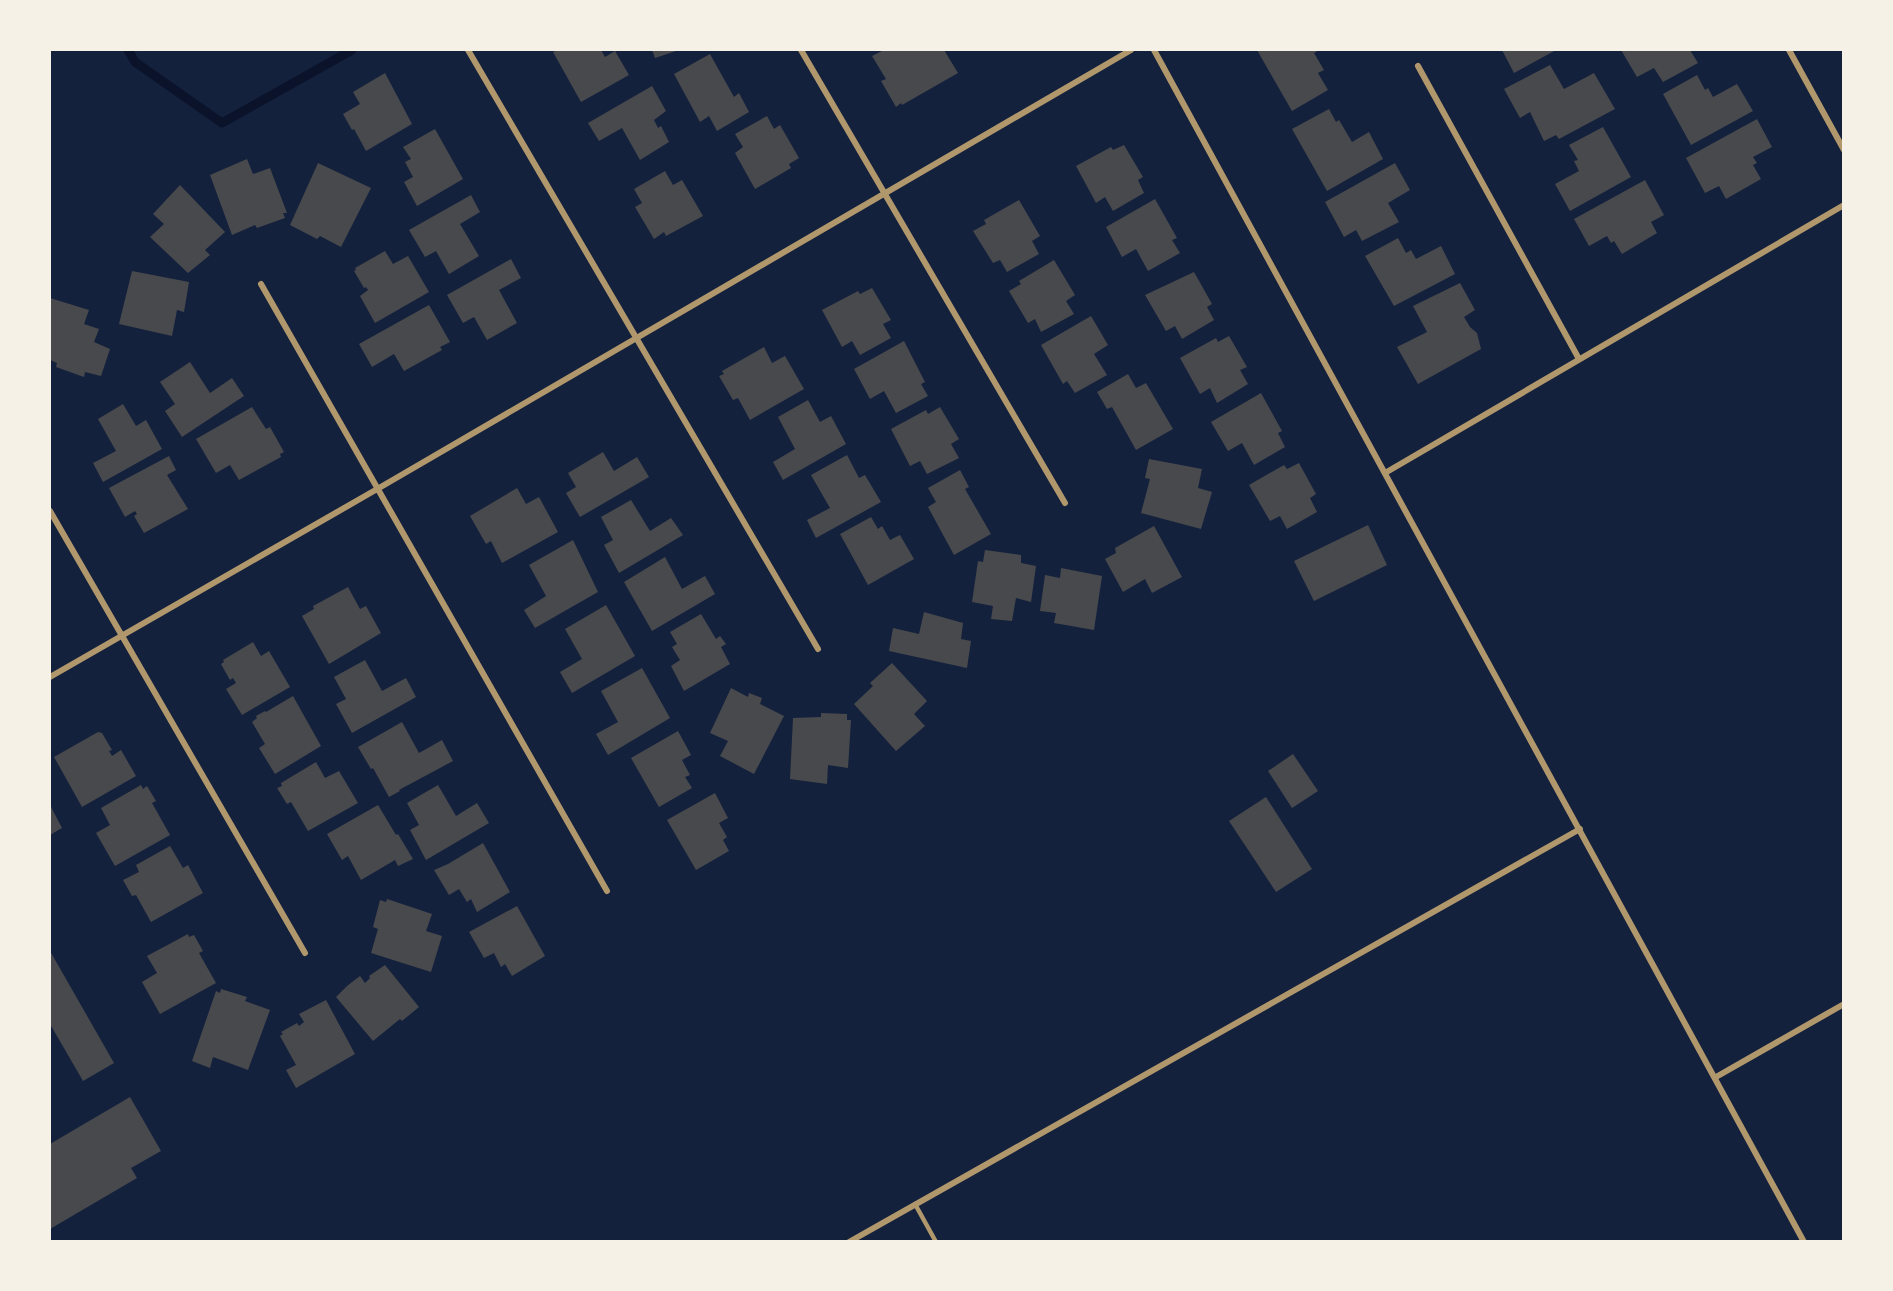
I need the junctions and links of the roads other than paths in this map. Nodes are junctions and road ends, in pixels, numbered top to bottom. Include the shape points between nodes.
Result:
1 (468, 50) edge
2 (801, 50) edge
3 (1131, 50) edge
4 (1155, 50) edge
5 (1789, 50) edge
6 (1418, 66) dead end
7 (1844, 150) edge
8 (885, 193) junction
9 (1844, 205) edge
10 (261, 284) dead end
11 (636, 338) junction
12 (1579, 359) junction
13 (1385, 473) junction
14 (379, 488) junction
15 (1065, 503) dead end
16 (50, 511) edge
17 (121, 635) junction
18 (818, 649) dead end
19 (50, 677) edge
20 (1580, 829) junction
21 (607, 891) dead end
22 (305, 953) dead end
23 (1844, 1004) edge
24 (1716, 1077) junction
25 (915, 1204) junction
26 (849, 1242) edge
27 (936, 1242) edge
28 (1804, 1242) edge

1 - 11 street
2 - 8 street
3 - 8 street
4 - 13 street
5 - 7 street
6 - 12 street
8 - 11 street
8 - 15 street
9 - 12 street
10 - 14 street
11 - 14 street
11 - 18 street
12 - 13 street
13 - 20 street
14 - 17 street
14 - 21 street
16 - 17 street
17 - 19 street
17 - 22 street
20 - 24 street
20 - 25 street
23 - 24 street
24 - 28 street
25 - 26 street
25 - 27 lane

